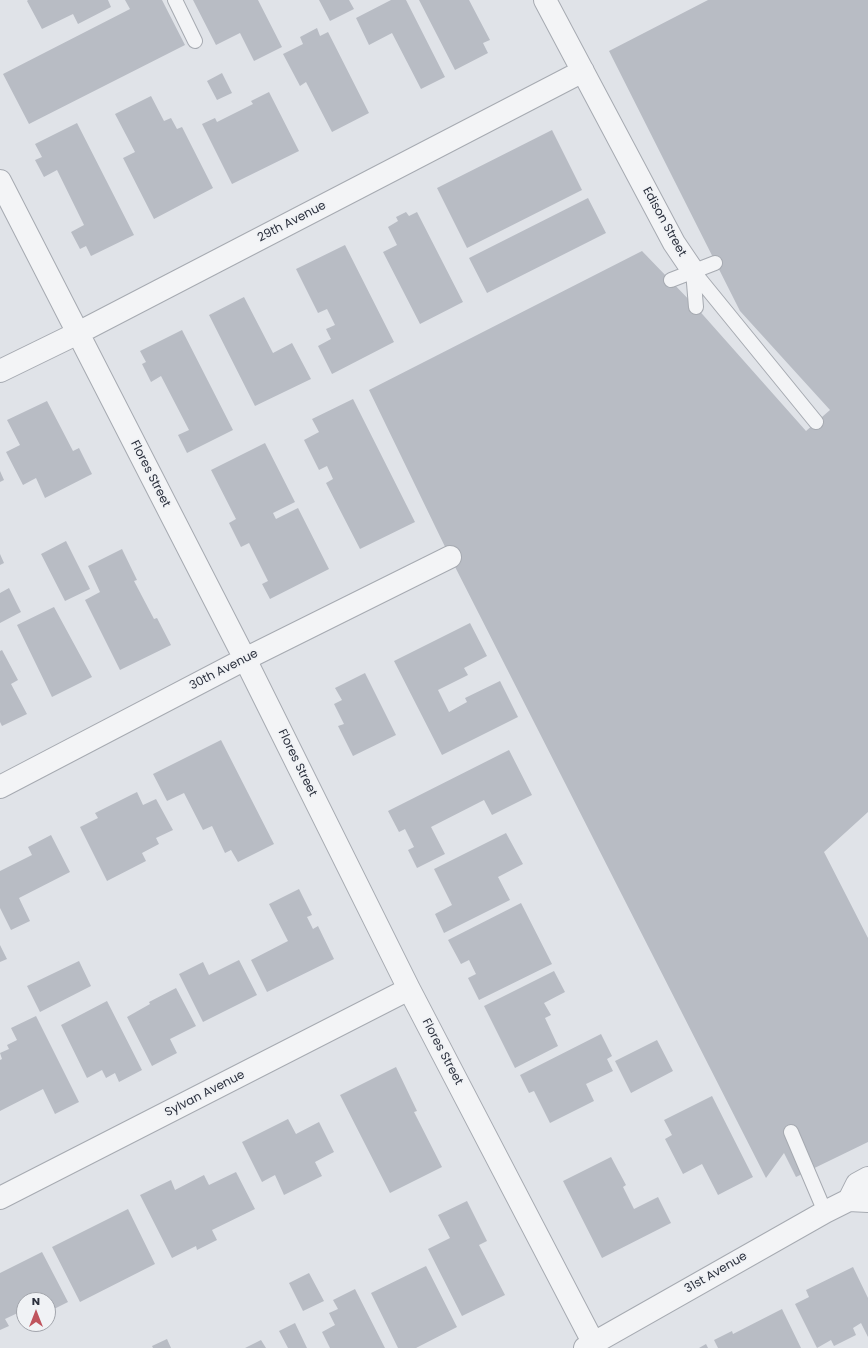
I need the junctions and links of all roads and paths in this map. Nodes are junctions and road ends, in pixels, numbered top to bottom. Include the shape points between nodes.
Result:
1 (175, 0) edge
2 (545, 0) edge
3 (195, 41) dead end
4 (583, 71) junction
5 (0, 181) edge
6 (715, 263) dead end
7 (693, 271) junction
8 (671, 280) dead end
9 (696, 307) dead end
10 (78, 333) junction
11 (0, 371) edge
12 (816, 422) dead end
13 (450, 557) dead end
14 (245, 659) junction
15 (0, 787) edge
16 (409, 990) junction
17 (791, 1132) dead end
18 (868, 1178) edge
19 (0, 1198) edge
20 (858, 1201) edge
21 (825, 1212) junction
22 (589, 1346) edge

1 - 3 lane
2 - 4 street, Edison Street
4 - 7 street, Edison Street via 674,243
4 - 10 street, 29th Avenue
5 - 10 street, Flores Street
6 - 7 lane
7 - 8 lane
7 - 9 lane
7 - 12 lane, Edison Street
10 - 11 street, 29th Avenue
10 - 14 street, Flores Street
13 - 14 street, 30th Avenue
14 - 15 street, 30th Avenue
14 - 16 street, Flores Street
16 - 19 street, Sylvan Avenue
16 - 22 street, Flores Street
17 - 21 lane
18 - 20 street, 31st Avenue via 857,1184
20 - 21 street, 31st Avenue
21 - 22 street, 31st Avenue

